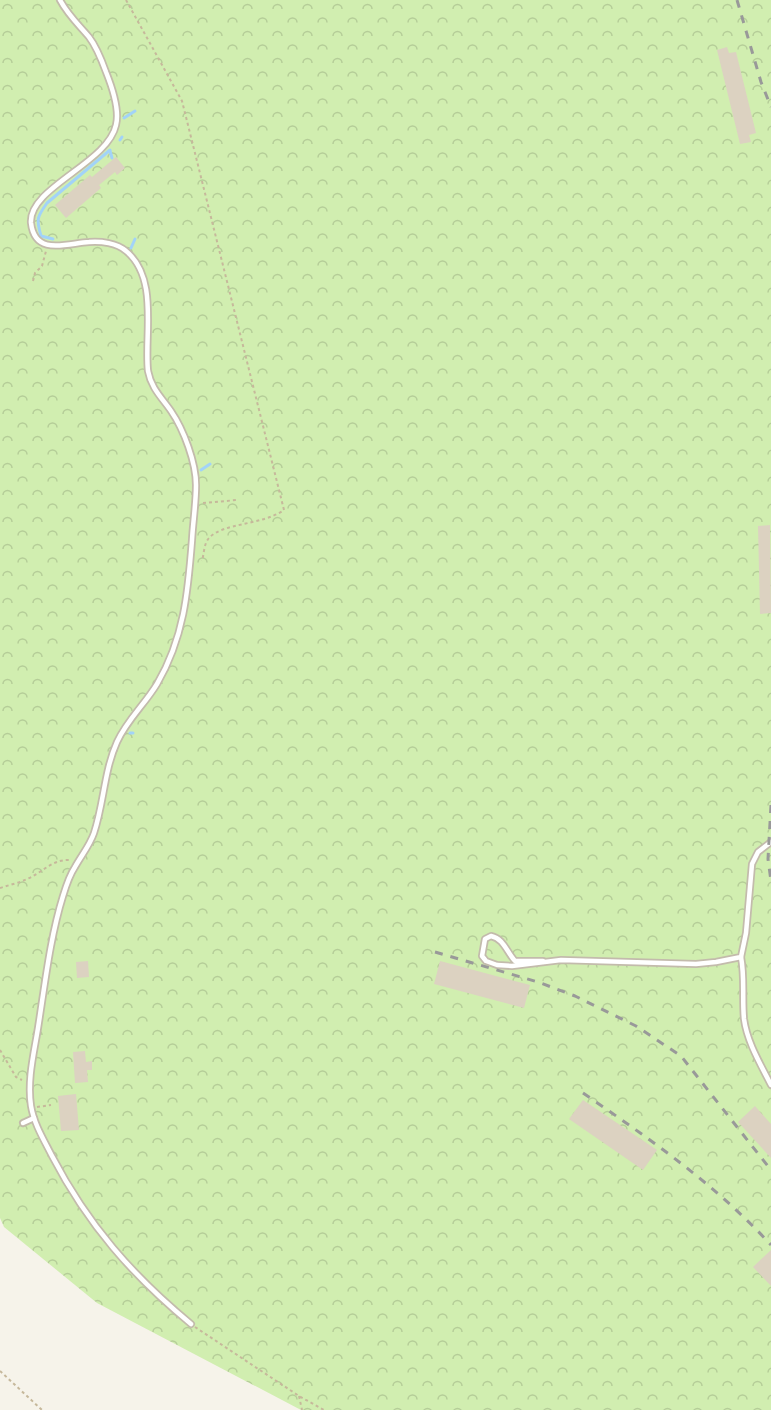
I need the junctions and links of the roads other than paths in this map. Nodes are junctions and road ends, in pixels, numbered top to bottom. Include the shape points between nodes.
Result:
1 (60, 0) edge
2 (771, 842) edge
3 (741, 957) junction
4 (543, 961) junction
5 (771, 1085) edge
6 (34, 1118) junction
7 (23, 1123) dead end
8 (192, 1324) road end

1 - 6 lane via 70,18 92,40 115,100 117,125 100,151 43,197 32,214 34,232 38,239 58,247 93,241 111,244 126,251 138,266 148,291 148,374 154,390 173,414 190,452 195,475 187,596 176,647 155,686 118,738 109,762 94,836 73,870 62,901 30,1083
2 - 3 lane via 752,864
3 - 4 lane via 696,964
3 - 5 lane via 744,1021
4 - 4 lane via 512,966 486,961 482,956 485,939 498,938 515,961
6 - 7 lane
6 - 8 lane via 65,1181 101,1234 154,1293

